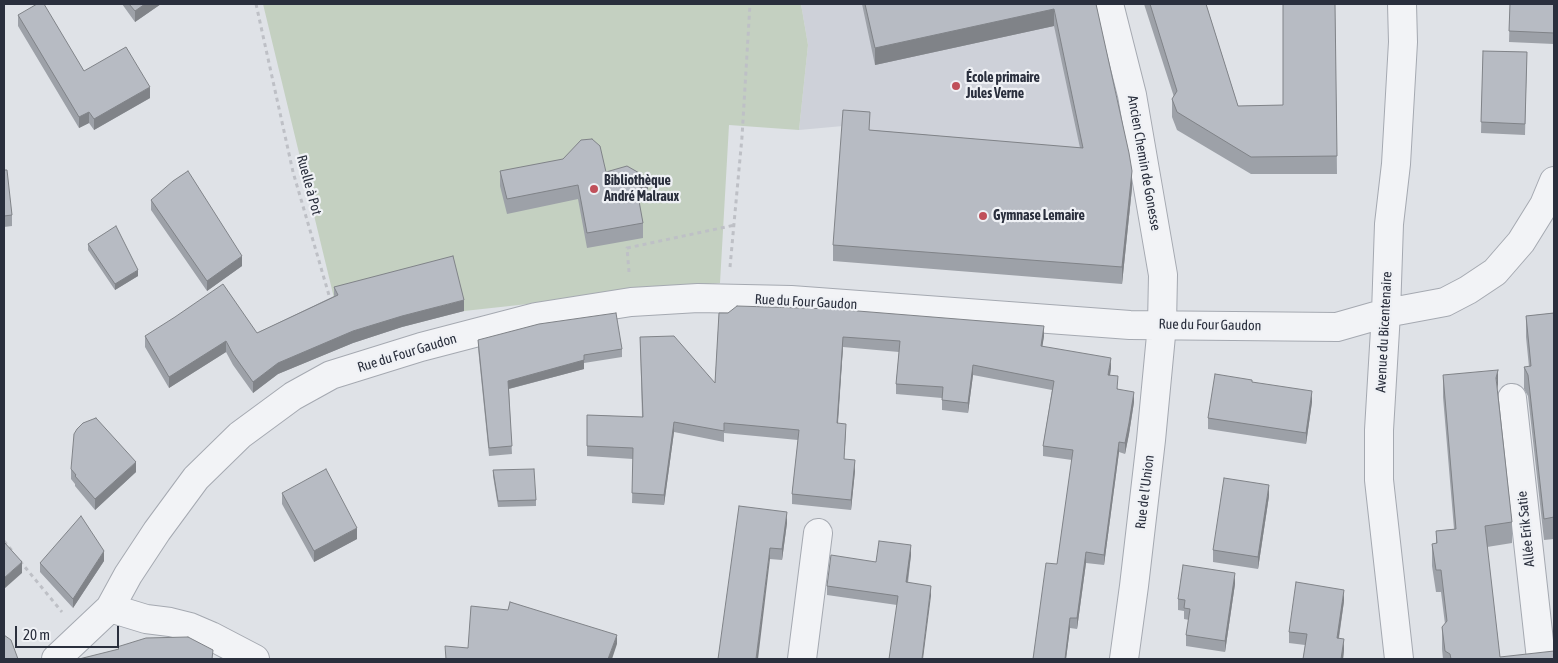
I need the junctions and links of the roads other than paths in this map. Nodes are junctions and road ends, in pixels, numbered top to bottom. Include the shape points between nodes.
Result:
1 (1109, 4) edge
2 (1402, 4) edge
3 (1554, 184) edge
4 (1386, 313) junction
5 (1162, 325) junction
6 (1512, 398) dead end
7 (818, 533) dead end
8 (110, 608) junction
9 (56, 659) edge
10 (255, 659) edge
11 (802, 659) edge
12 (1124, 659) edge
13 (1399, 659) edge
14 (1541, 659) edge

1 - 5 street, Ancien Chemin de Gonesse via 1132,95 1163,275
2 - 4 street, Avenue du Bicentenaire via 1403,42 1389,224
3 - 4 street, Rue du Four Gaudon via 1521,242 1495,272 1445,302
4 - 5 street, Rue du Four Gaudon via 1337,326
4 - 13 street, Avenue du Bicentenaire via 1379,480
5 - 8 street, Rue du Four Gaudon via 791,300 698,298 631,302 536,317 421,347 331,376 293,396 240,435 196,478 157,530
5 - 12 street, Rue de l'Union
6 - 14 street, Allée Erik Satie
7 - 11 street
8 - 9 street, Rue du Four Gaudon
8 - 10 street via 190,627

